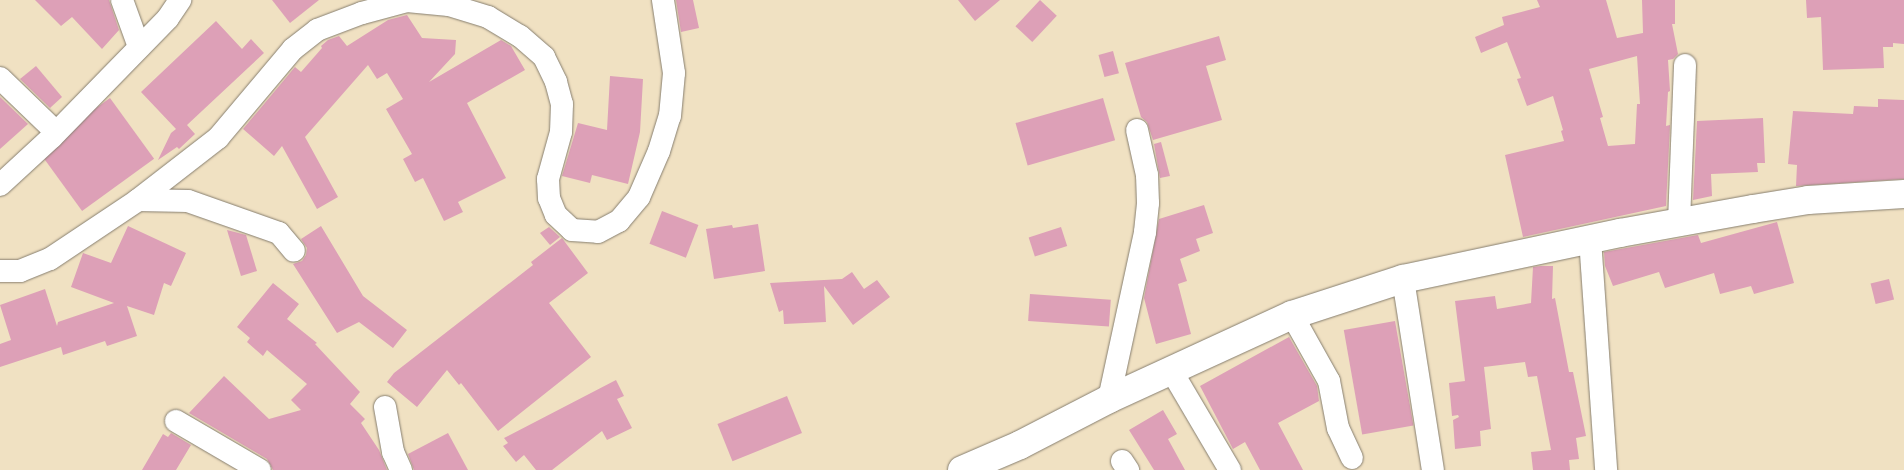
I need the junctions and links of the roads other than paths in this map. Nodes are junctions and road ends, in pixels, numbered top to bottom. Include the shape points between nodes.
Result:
1 (122, 0) edge
2 (180, 0) edge
3 (663, 0) edge
4 (139, 47) junction
5 (1685, 65) dead end
6 (0, 78) edge
7 (1137, 130) dead end
8 (56, 132) junction
9 (0, 185) edge
10 (1904, 194) edge
11 (138, 200) junction
12 (1679, 222) junction
13 (1590, 239) junction
14 (294, 251) dead end
15 (0, 271) edge
16 (1402, 279) junction
17 (1292, 315) junction
18 (1170, 370) junction
19 (1109, 398) junction
20 (385, 407) dead end
21 (176, 421) dead end
22 (1352, 458) dead end
23 (260, 470) edge
24 (401, 470) edge
25 (962, 470) edge
26 (1230, 470) edge
27 (1434, 470) edge
28 (1606, 470) edge

1 - 4 street
2 - 4 street via 168,18
3 - 11 street via 674,73 670,116 660,151 638,197 619,221 598,232 572,230 556,215 549,198 548,179 561,132 562,104 544,57 520,36 488,17 448,5 407,1 317,30 293,49 218,138
4 - 8 street
5 - 12 street
6 - 8 street
7 - 19 street via 1147,175 1145,232
8 - 9 street
10 - 12 street via 1808,200
11 - 14 street via 188,201 279,233
11 - 15 street via 50,259 20,271
12 - 13 street
13 - 16 street
13 - 28 street
16 - 17 street
16 - 27 street
17 - 18 street
17 - 22 street via 1328,381 1338,428
18 - 19 street
18 - 26 street
19 - 25 street via 1020,445
20 - 24 street via 393,452
21 - 23 street

